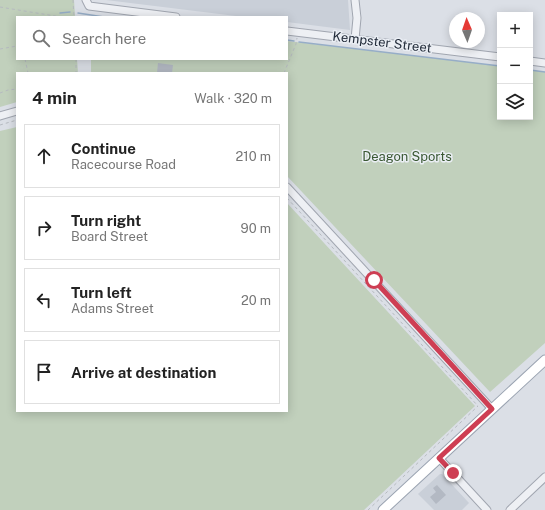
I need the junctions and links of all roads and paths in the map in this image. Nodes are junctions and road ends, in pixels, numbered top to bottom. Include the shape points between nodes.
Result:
1 (73, 0) edge
2 (356, 0) edge
3 (88, 3) edge
4 (0, 7) edge
5 (55, 16) edge
6 (74, 16) edge
7 (170, 16) edge
8 (288, 31) edge
9 (298, 32) junction
10 (355, 39) junction
11 (16, 46) edge
12 (0, 49) edge
13 (497, 57) edge
14 (25, 60) edge
15 (76, 60) edge
16 (533, 61) edge
17 (545, 63) edge
18 (28, 72) edge
19 (76, 72) edge
20 (284, 72) edge
21 (16, 89) edge
22 (0, 93) edge
23 (16, 111) edge
24 (0, 116) edge
25 (16, 120) edge
26 (0, 125) edge
27 (288, 188) edge
28 (288, 199) edge
29 (545, 360) edge
30 (492, 409) junction
31 (439, 458) junction
32 (545, 477) edge
33 (368, 510) edge
34 (382, 510) edge
35 (487, 510) edge
36 (510, 510) edge

1 - 6 path
2 - 10 street
3 - 7 street
4 - 5 path
8 - 9 street, Kempster Street
9 - 10 street, Kempster Street
9 - 20 path
10 - 13 street, Kempster Street
11 - 12 path
14 - 18 path
15 - 19 path
16 - 17 street
21 - 22 path
23 - 24 street
25 - 26 path
27 - 30 street
28 - 33 path via 479,406
29 - 30 main road
30 - 31 main road
31 - 34 main road
31 - 35 street
32 - 36 street

